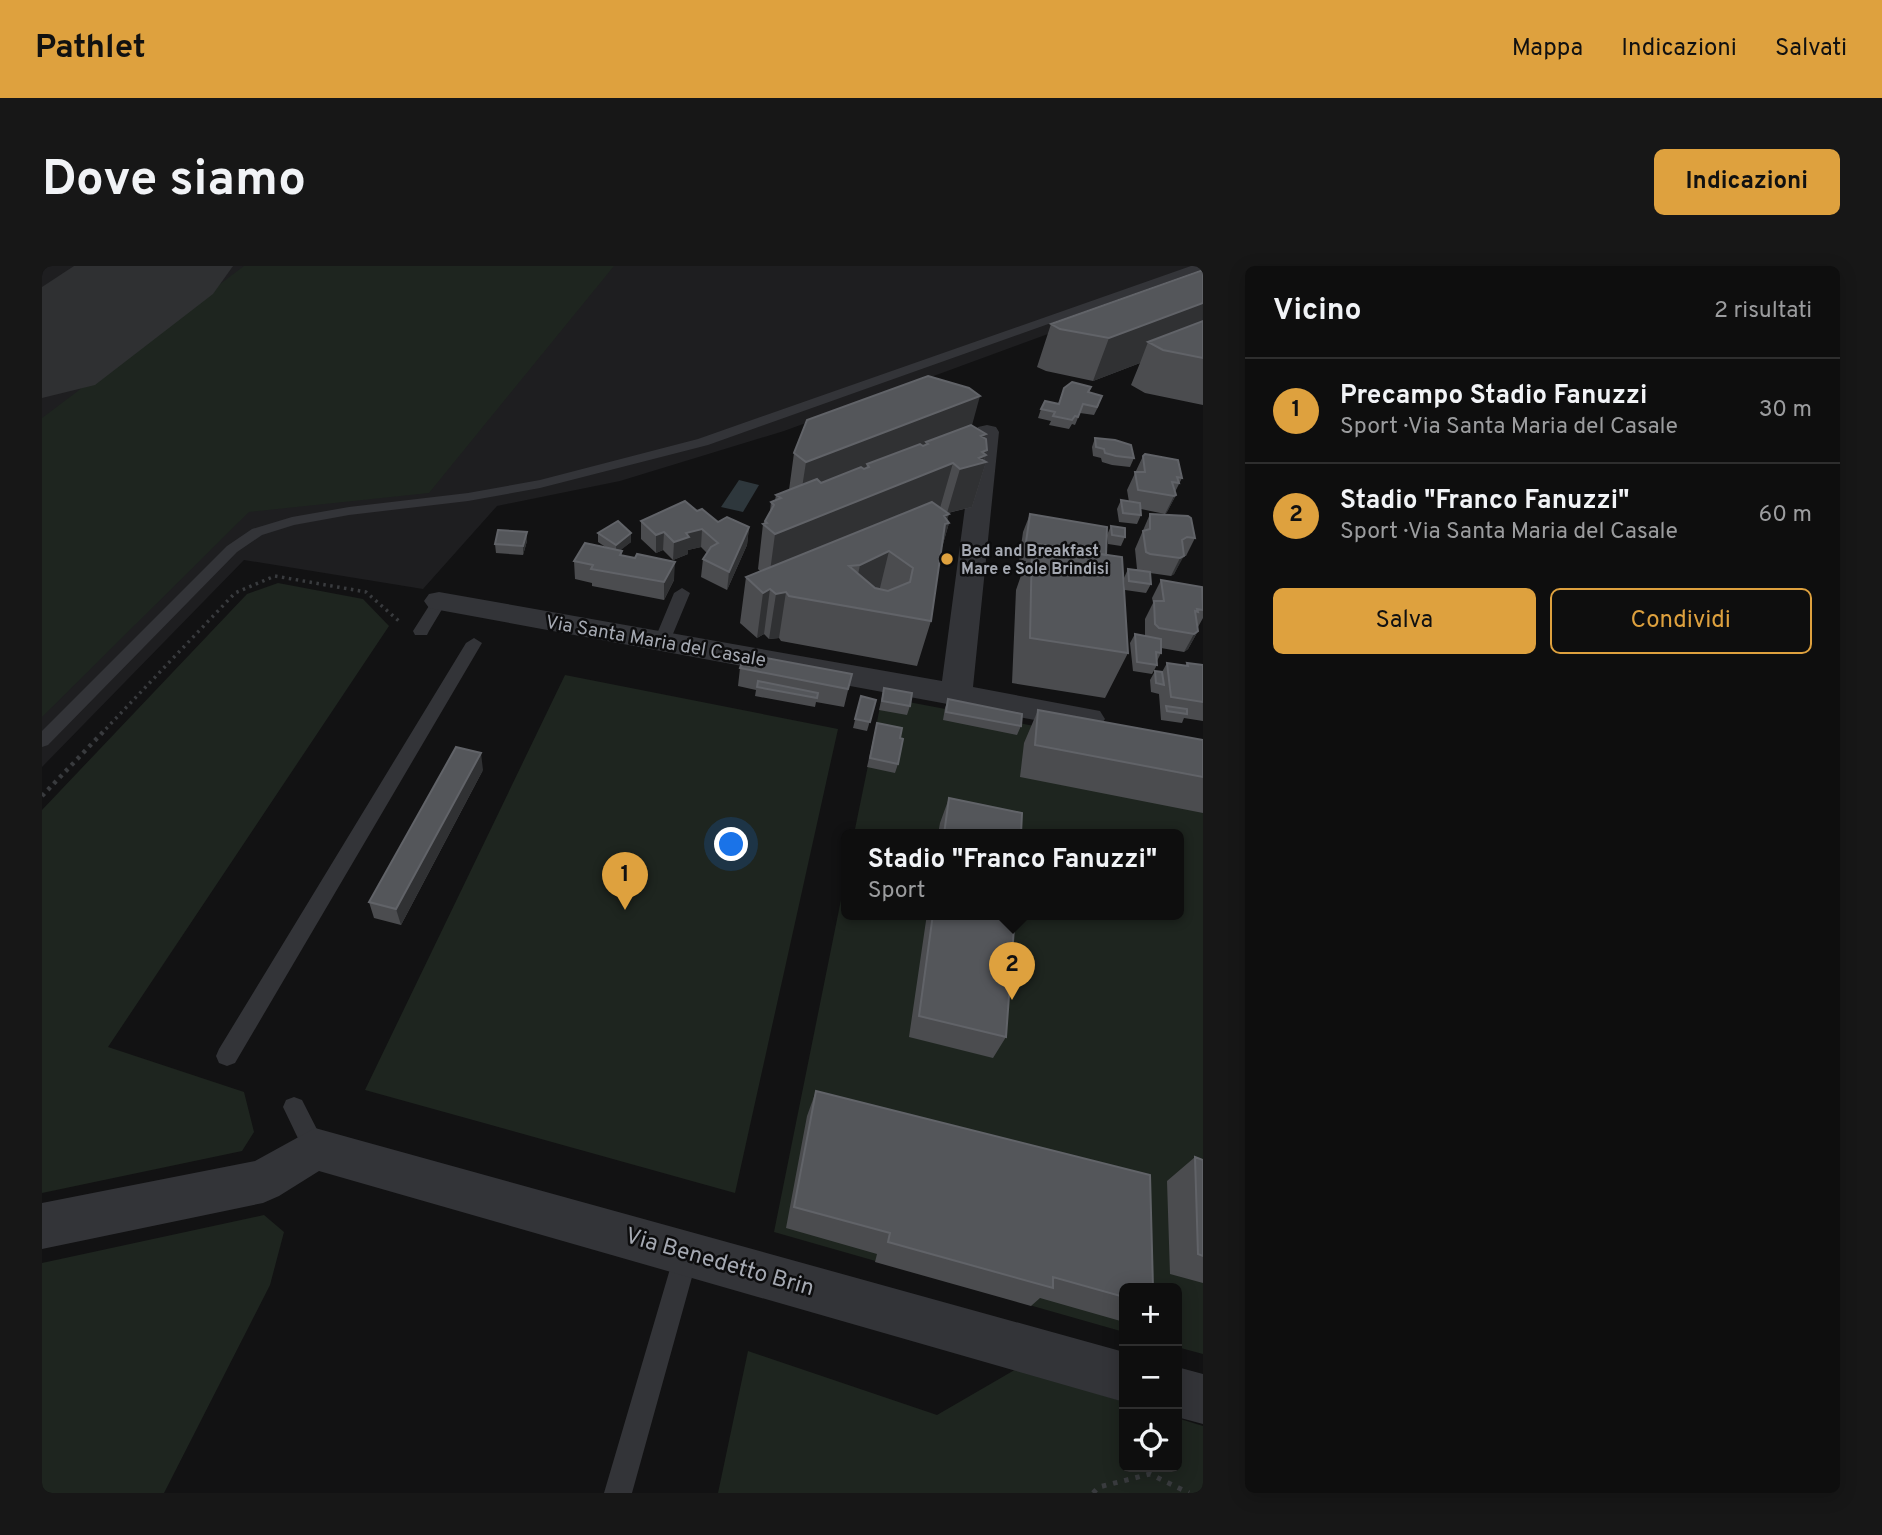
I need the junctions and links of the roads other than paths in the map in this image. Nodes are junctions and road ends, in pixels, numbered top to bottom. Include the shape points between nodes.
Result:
1 (1201, 266) edge
2 (987, 432) edge
3 (682, 593) dead end
4 (439, 601) joint
5 (415, 630) road end
6 (662, 641) junction
7 (474, 643) dead end
8 (956, 694) junction
9 (1121, 725) edge
10 (42, 741) edge
11 (227, 1056) dead end
12 (294, 1107) dead end
13 (315, 1149) junction
14 (42, 1226) edge
15 (687, 1252) junction
16 (1119, 1376) edge
17 (1182, 1393) edge
18 (1203, 1399) edge
19 (618, 1493) edge

1 - 10 lane via 703,442 614,467 468,497 349,511 257,532 232,549
2 - 8 street
3 - 6 lane
4 - 5 lane
4 - 6 street, Via Santa Maria del Casale
6 - 8 street, Via Santa Maria del Casale
7 - 11 lane
8 - 9 street, Via Santa Maria del Casale
12 - 13 lane
13 - 14 street via 263,1181
13 - 15 street, Via Benedetto Brin
15 - 16 street, Via Benedetto Brin
15 - 19 lane
17 - 18 street

